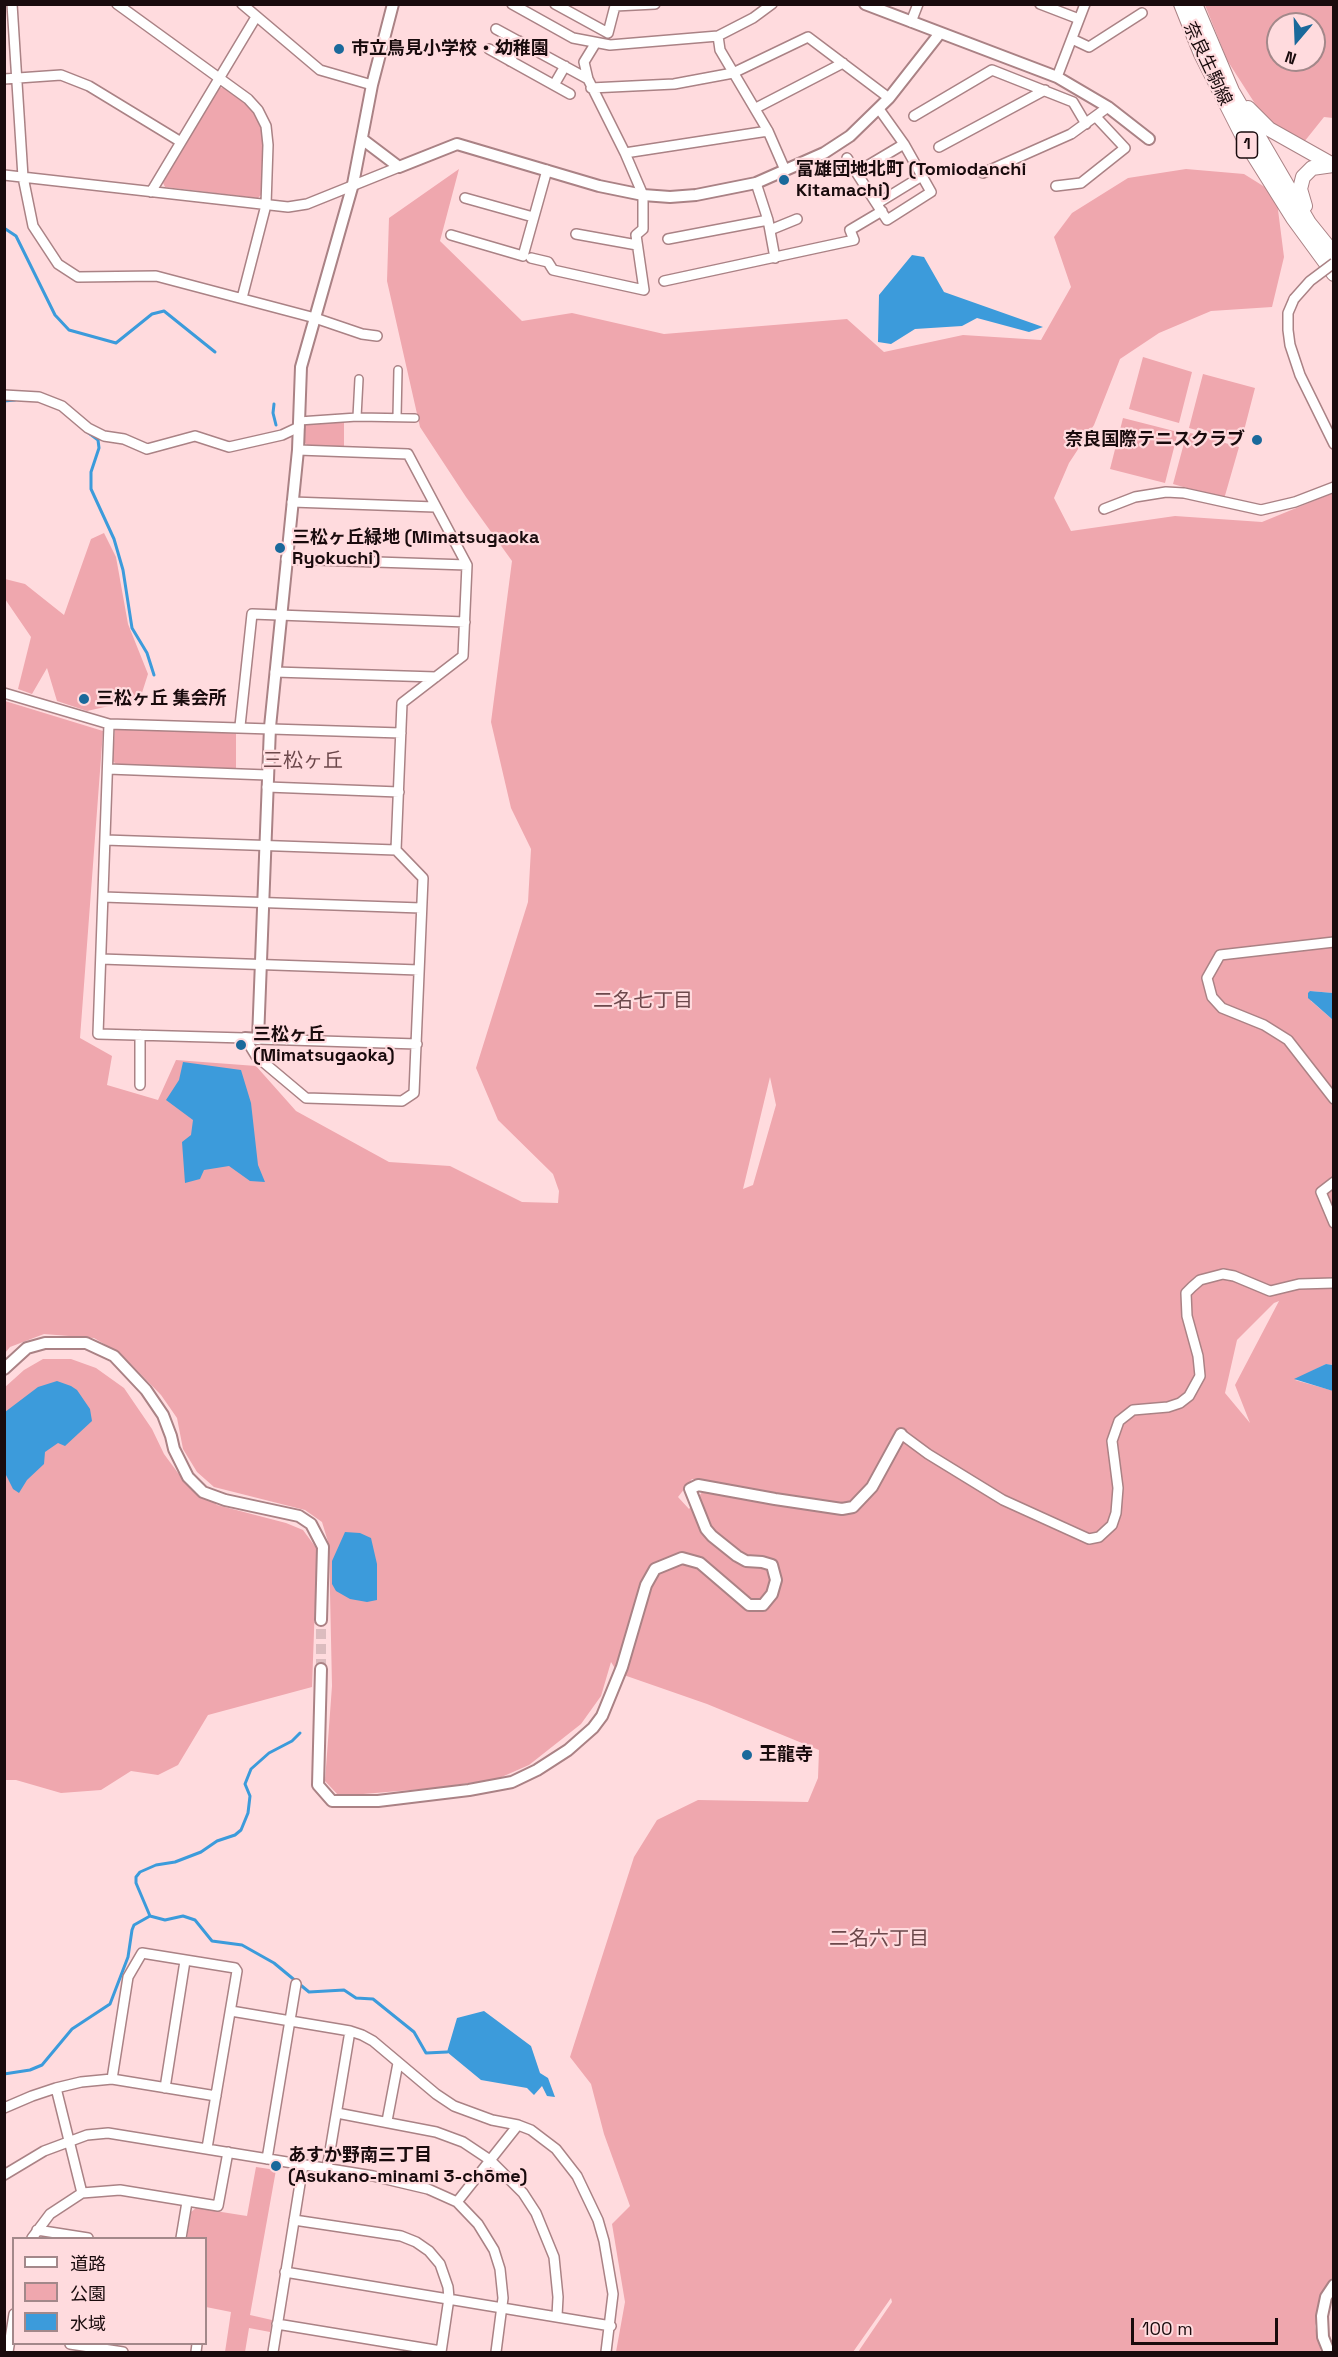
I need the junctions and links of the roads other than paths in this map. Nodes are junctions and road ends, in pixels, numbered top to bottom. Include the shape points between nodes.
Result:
1 (12, 4) edge
2 (117, 4) edge
3 (242, 4) edge
4 (393, 4) edge
5 (512, 4) edge
6 (555, 4) edge
7 (655, 4) edge
8 (772, 4) edge
9 (865, 4) edge
10 (918, 4) edge
11 (1040, 4) edge
12 (1085, 4) edge
13 (1180, 4) edge
14 (1195, 4) edge
15 (615, 5) edge
16 (1142, 13) dead end
17 (256, 17) junction
18 (1079, 19) junction
19 (911, 22) junction
20 (496, 29) dead end
21 (608, 33) junction
22 (940, 33) junction
23 (718, 36) junction
24 (1072, 39) junction
25 (519, 41) junction
26 (594, 44) junction
27 (610, 45) junction
28 (489, 49) dead end
29 (510, 61) junction
30 (843, 63) junction
31 (565, 66) junction
32 (733, 73) junction
33 (1057, 76) junction
34 (220, 78) junction
35 (16, 79) junction
36 (4, 80) edge
37 (589, 84) junction
38 (554, 85) junction
39 (372, 86) junction
40 (1045, 90) junction
41 (1232, 91) junction
42 (570, 94) dead end
43 (889, 98) junction
44 (1108, 107) junction
45 (756, 108) junction
46 (879, 109) junction
47 (914, 116) dead end
48 (1096, 117) junction
49 (1086, 124) junction
50 (768, 131) junction
51 (362, 139) junction
52 (1149, 139) dead end
53 (181, 142) junction
54 (904, 144) junction
55 (939, 147) dead end
56 (625, 153) junction
57 (847, 158) dead end
58 (1333, 165) edge
59 (399, 166) junction
60 (547, 170) junction
61 (785, 170) junction
62 (857, 172) junction
63 (983, 173) dead end
64 (4, 175) edge
65 (922, 176) junction
66 (23, 177) junction
67 (756, 183) junction
68 (353, 184) junction
69 (1056, 186) dead end
70 (151, 192) junction
71 (643, 195) junction
72 (465, 198) dead end
73 (266, 205) junction
74 (880, 207) junction
75 (533, 217) junction
76 (797, 219) dead end
77 (1309, 223) junction
78 (769, 225) junction
79 (576, 234) dead end
80 (451, 235) dead end
81 (668, 239) dead end
82 (637, 245) junction
83 (1334, 254) edge
84 (531, 258) dead end
85 (775, 258) junction
86 (1334, 263) edge
87 (1334, 274) edge
88 (664, 281) dead end
89 (242, 298) junction
90 (315, 318) junction
91 (377, 336) dead end
92 (398, 370) dead end
93 (359, 379) dead end
94 (4, 395) edge
95 (357, 417) junction
96 (397, 417) junction
97 (415, 418) dead end
98 (299, 424) junction
99 (1334, 444) edge
100 (298, 450) junction
101 (1334, 487) edge
102 (292, 502) junction
103 (435, 507) junction
104 (1104, 509) dead end
105 (286, 559) junction
106 (467, 565) junction
107 (280, 615) junction
108 (465, 622) junction
109 (275, 672) junction
110 (436, 677) junction
111 (4, 693) edge
112 (110, 723) junction
113 (240, 726) junction
114 (270, 727) junction
115 (401, 733) junction
116 (108, 769) junction
117 (267, 775) junction
118 (267, 787) junction
119 (399, 792) junction
120 (105, 840) junction
121 (265, 846) junction
122 (396, 850) junction
123 (103, 897) junction
124 (262, 903) junction
125 (421, 908) junction
126 (1334, 942) edge
127 (101, 959) junction
128 (260, 965) junction
129 (419, 970) junction
130 (140, 1035) junction
131 (245, 1038) junction
132 (258, 1039) junction
133 (417, 1044) junction
134 (140, 1084) dead end
135 (1334, 1099) edge
136 (1334, 1182) edge
137 (1334, 1223) edge
138 (1334, 1283) edge
139 (4, 1369) edge
140 (901, 1434) joint
141 (321, 1620) tunnel mouth
142 (321, 1669) tunnel mouth
143 (185, 1960) junction
144 (296, 1984) dead end
145 (231, 2011) junction
146 (290, 2021) junction
147 (350, 2031) junction
148 (398, 2063) junction
149 (112, 2079) junction
150 (56, 2088) junction
151 (165, 2088) junction
152 (216, 2096) junction
153 (4, 2108) edge
154 (337, 2113) junction
155 (387, 2121) junction
156 (518, 2125) junction
157 (68, 2142) junction
158 (207, 2148) junction
159 (228, 2152) junction
160 (267, 2159) junction
161 (490, 2160) junction
162 (303, 2165) junction
163 (327, 2169) junction
164 (4, 2175) edge
165 (82, 2193) junction
166 (187, 2202) junction
167 (457, 2202) junction
168 (294, 2220) junction
169 (34, 2234) edge
170 (74, 2237) edge
171 (181, 2237) edge
172 (285, 2272) junction
173 (1334, 2285) edge
174 (449, 2298) junction
175 (503, 2307) junction
176 (556, 2316) junction
177 (277, 2324) junction
178 (611, 2326) junction
179 (9, 2333) edge
180 (82, 2345) edge
181 (8, 2352) edge
182 (123, 2352) edge
183 (273, 2352) edge
184 (441, 2352) edge
185 (496, 2352) edge
186 (606, 2352) edge
187 (1329, 2352) edge

1 - 35 street
2 - 34 street
3 - 17 street
4 - 39 street
5 - 26 street via 573,38
6 - 21 street
7 - 15 street
8 - 23 street
9 - 19 street
10 - 19 street
11 - 18 street
12 - 18 street
13 - 87 main road, 奈良生駒線 / 1 via 1246,143
14 - 41 main road, 奈良生駒線 / 1
15 - 21 street
16 - 24 street via 1089,47
17 - 34 street
17 - 39 street via 320,70
18 - 24 street
19 - 22 street
20 - 25 street
21 - 27 street
22 - 33 street
22 - 43 street
23 - 27 street
23 - 32 street via 720,50
24 - 33 street
25 - 29 street
25 - 31 street
26 - 27 street
26 - 37 street via 584,62
28 - 29 street
29 - 38 street
30 - 32 street via 808,37
30 - 43 street
30 - 45 street
31 - 37 street
31 - 38 street
32 - 37 street via 674,84
32 - 45 street
33 - 44 street
34 - 53 street
34 - 73 street via 248,99 266,126
35 - 36 street
35 - 53 street via 61,75 89,86
35 - 66 street
37 - 56 street
38 - 42 street
39 - 51 street
40 - 47 street via 992,70
40 - 49 street via 1073,102
40 - 55 street
41 - 58 main road via 1269,129
41 - 77 main road, 奈良生駒線 / 1
43 - 46 street
44 - 48 street
44 - 52 street
45 - 50 street
46 - 54 street
46 - 61 street via 824,153
48 - 49 street
48 - 69 street via 1125,148 1081,183
49 - 63 street via 1071,135
50 - 56 street
50 - 61 street
51 - 59 street
51 - 68 street
53 - 70 street
54 - 62 street
54 - 65 street
56 - 71 street
57 - 62 street
58 - 77 main road via 1312,168 1303,177 1300,189
59 - 60 street via 456,144
59 - 68 street
60 - 71 street
60 - 75 street
61 - 67 street
62 - 74 street
64 - 66 street
65 - 74 street
65 - 74 street via 931,192 887,220
66 - 70 street
66 - 89 street via 33,226 58,264 78,277 156,276
67 - 71 street via 696,195
67 - 78 street
68 - 73 street via 308,204
68 - 90 street
70 - 73 street
71 - 82 street via 643,229 636,235
72 - 75 street
73 - 89 street
74 - 85 street via 850,230 854,240
75 - 80 street via 523,255
76 - 78 street
77 - 83 main road, 奈良生駒線 / 1
78 - 81 street
78 - 85 street
79 - 82 street
82 - 84 street via 644,290 553,270 548,261
85 - 88 street
86 - 99 street, bridge via 1310,281 1288,313 1290,345 1300,375
89 - 90 street
90 - 91 street
90 - 98 street via 301,367
92 - 96 street
93 - 95 street
94 - 98 street via 39,397 62,406 104,436 147,449 195,436 229,447 282,435
95 - 96 street
95 - 98 street
96 - 97 street
98 - 100 street
100 - 102 street
100 - 103 street via 408,454
101 - 104 street via 1261,510 1166,492 1135,497
102 - 103 street
102 - 105 street
103 - 106 street
105 - 106 street
105 - 107 street
106 - 108 street
107 - 108 street
107 - 109 street
107 - 113 street via 252,614
108 - 110 street via 463,656
109 - 110 street
109 - 114 street
110 - 115 street via 402,703
111 - 112 street
112 - 113 street
112 - 116 street
113 - 114 street
114 - 115 street
114 - 117 street
115 - 119 street
116 - 117 street
116 - 120 street
117 - 118 street
118 - 119 street
118 - 121 street
119 - 122 street
120 - 121 street
120 - 123 street
121 - 122 street
121 - 124 street
122 - 125 street via 423,878
123 - 124 street
123 - 127 street
124 - 125 street
124 - 128 street
125 - 129 street
126 - 135 street via 1220,956 1207,978 1212,997 1222,1008 1264,1025 1288,1040
127 - 128 street
127 - 130 street via 98,1034
128 - 129 street
128 - 132 street
129 - 133 street
130 - 131 street
130 - 134 street
131 - 132 street
131 - 133 street via 256,1056 306,1098 402,1101 414,1093
132 - 133 street
136 - 137 street via 1321,1192
138 - 140 street via 1299,1284 1270,1291 1223,1274 1200,1280 1186,1293 1200,1376 1189,1396 1179,1403 1132,1410 1119,1421 1112,1441 1118,1488 1116,1513 1112,1525 1099,1537 1089,1539 1003,1500
139 - 141 street via 27,1348 45,1343 86,1343 114,1356 163,1415 188,1477 203,1492 299,1516 311,1524 323,1547
140 - 142 street via 872,1486 853,1507 842,1509 699,1485 690,1489 712,1536 746,1561 772,1565 776,1580 772,1594 763,1605 748,1605 700,1563 682,1558 655,1569 646,1585 602,1716 568,1750 512,1782 378,1801 332,1801 318,1785
143 - 145 street via 235,1968
143 - 149 street via 142,1953 139,1957 128,1977
143 - 151 street
144 - 146 street
145 - 146 street
145 - 152 street
146 - 147 street
146 - 160 street
147 - 148 street via 373,2041
147 - 154 street
148 - 155 street
148 - 156 street via 454,2106
149 - 150 street
149 - 151 street
150 - 153 street
150 - 157 street
151 - 152 street
152 - 158 street
154 - 155 street
154 - 163 street
155 - 161 street via 449,2136
156 - 161 street
156 - 178 street via 556,2149 578,2176 589,2199 610,2266
157 - 158 street via 108,2133
157 - 164 street via 30,2158
157 - 165 street
158 - 159 street
159 - 160 street
159 - 166 street via 220,2205
160 - 162 street
161 - 167 street
161 - 176 street via 523,2193 543,2228 555,2266
162 - 163 street
162 - 168 street
163 - 167 street via 407,2183
165 - 166 street via 120,2190
165 - 169 street via 50,2214
166 - 171 street
167 - 175 street via 478,2224 494,2250
168 - 172 street
168 - 174 street via 401,2236 416,2242 440,2264
169 - 170 street
172 - 174 street
172 - 177 street
173 - 187 street via 1326,2297 1322,2316 1323,2337
174 - 175 street
174 - 184 street
175 - 176 street
175 - 185 street
176 - 178 street
177 - 183 street
177 - 184 street
178 - 186 street
179 - 181 street
180 - 182 street

